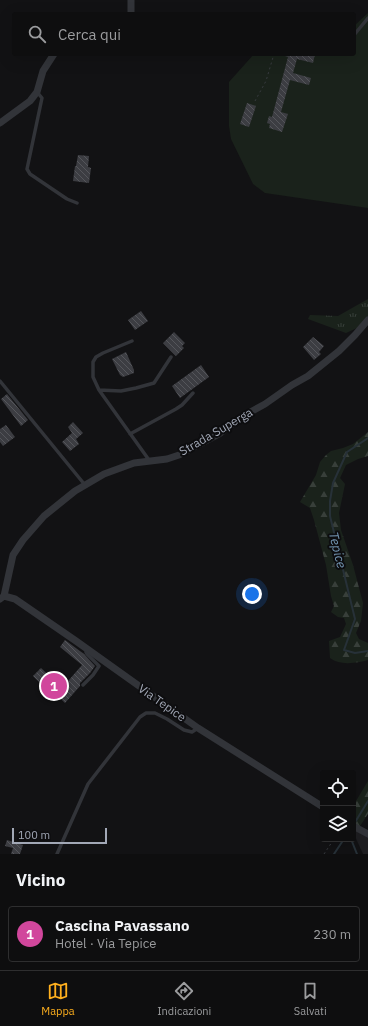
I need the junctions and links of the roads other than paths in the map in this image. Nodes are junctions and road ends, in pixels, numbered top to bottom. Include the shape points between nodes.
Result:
1 (131, 0) edge
2 (131, 12) edge
3 (368, 18) edge
4 (356, 33) edge
5 (53, 56) edge
6 (38, 92) junction
7 (0, 123) edge
8 (77, 203) dead end
9 (368, 320) edge
10 (132, 340) dead end
11 (171, 357) dead end
12 (0, 381) edge
13 (99, 390) junction
14 (192, 394) dead end
15 (130, 434) junction
16 (150, 461) junction
17 (85, 485) junction
18 (1, 597) edge
19 (88, 650) junction
20 (83, 685) dead end
21 (198, 728) junction
22 (321, 806) edge
23 (356, 827) edge
24 (368, 834) edge
25 (57, 854) edge

1 - 2 street
3 - 4 lane
5 - 6 street via 43,71
6 - 7 street
6 - 8 lane via 42,98 27,169 30,174
9 - 16 street, Strada Superga via 339,351 308,376 219,434 179,455
10 - 13 lane via 96,357 93,362 93,377
11 - 13 lane via 154,383 121,391
12 - 17 lane
13 - 15 lane
14 - 15 lane via 176,409
15 - 16 lane
16 - 17 street, Strada Superga via 134,463 104,474
17 - 18 street, Strada Superga via 44,516 23,540 13,556
18 - 19 street, Via Tepice via 15,599
19 - 20 lane via 86,654 99,666
19 - 21 street, Via Tepice
21 - 22 street, Via Tepice
21 - 25 lane via 192,732 184,730 155,713 146,713 140,718 88,784
23 - 24 street

